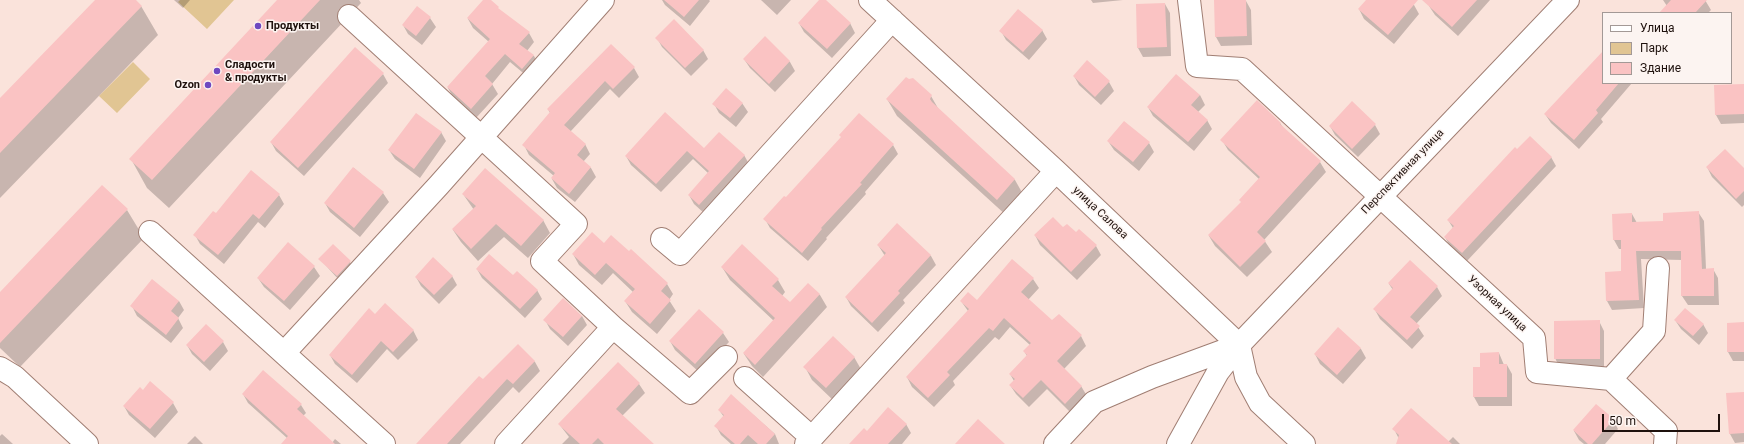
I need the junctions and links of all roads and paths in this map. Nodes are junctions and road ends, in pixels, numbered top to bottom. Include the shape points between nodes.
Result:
1 (603, 0) edge
2 (870, 0) edge
3 (1189, 0) edge
4 (1568, 0) edge
5 (349, 16) dead end
6 (892, 20) junction
7 (482, 138) junction
8 (1056, 171) junction
9 (1380, 196) junction
10 (150, 232) dead end
11 (662, 239) dead end
12 (1658, 268) dead end
13 (613, 327) junction
14 (1239, 345) junction
15 (284, 353) junction
16 (726, 358) dead end
17 (0, 368) edge
18 (745, 378) dead end
19 (1611, 379) junction
20 (809, 441) edge
21 (87, 444) edge
22 (384, 444) edge
23 (506, 444) edge
24 (1055, 444) edge
25 (1178, 444) edge
26 (1304, 444) edge
27 (1665, 444) edge

1 - 7 street
2 - 6 street, улица Салова
3 - 9 street via 1197,66 1242,70
4 - 9 street, Перспективная улица
5 - 7 street
6 - 8 street, улица Салова
6 - 11 street via 680,254
7 - 13 street via 576,224 542,260
7 - 15 street
8 - 14 street, улица Салова
8 - 20 street
9 - 14 street, Перспективная улица
9 - 19 street, Узорная улица via 1534,338 1537,372
10 - 15 street
12 - 19 street via 1654,331
13 - 16 street via 690,393
13 - 23 street
14 - 24 street, Перспективная улица via 1152,377 1094,402
14 - 25 street, Перспективная улица via 1218,372
14 - 26 street via 1246,376 1260,403
15 - 22 street
17 - 21 street via 16,377
18 - 20 street
19 - 27 street via 1666,431

